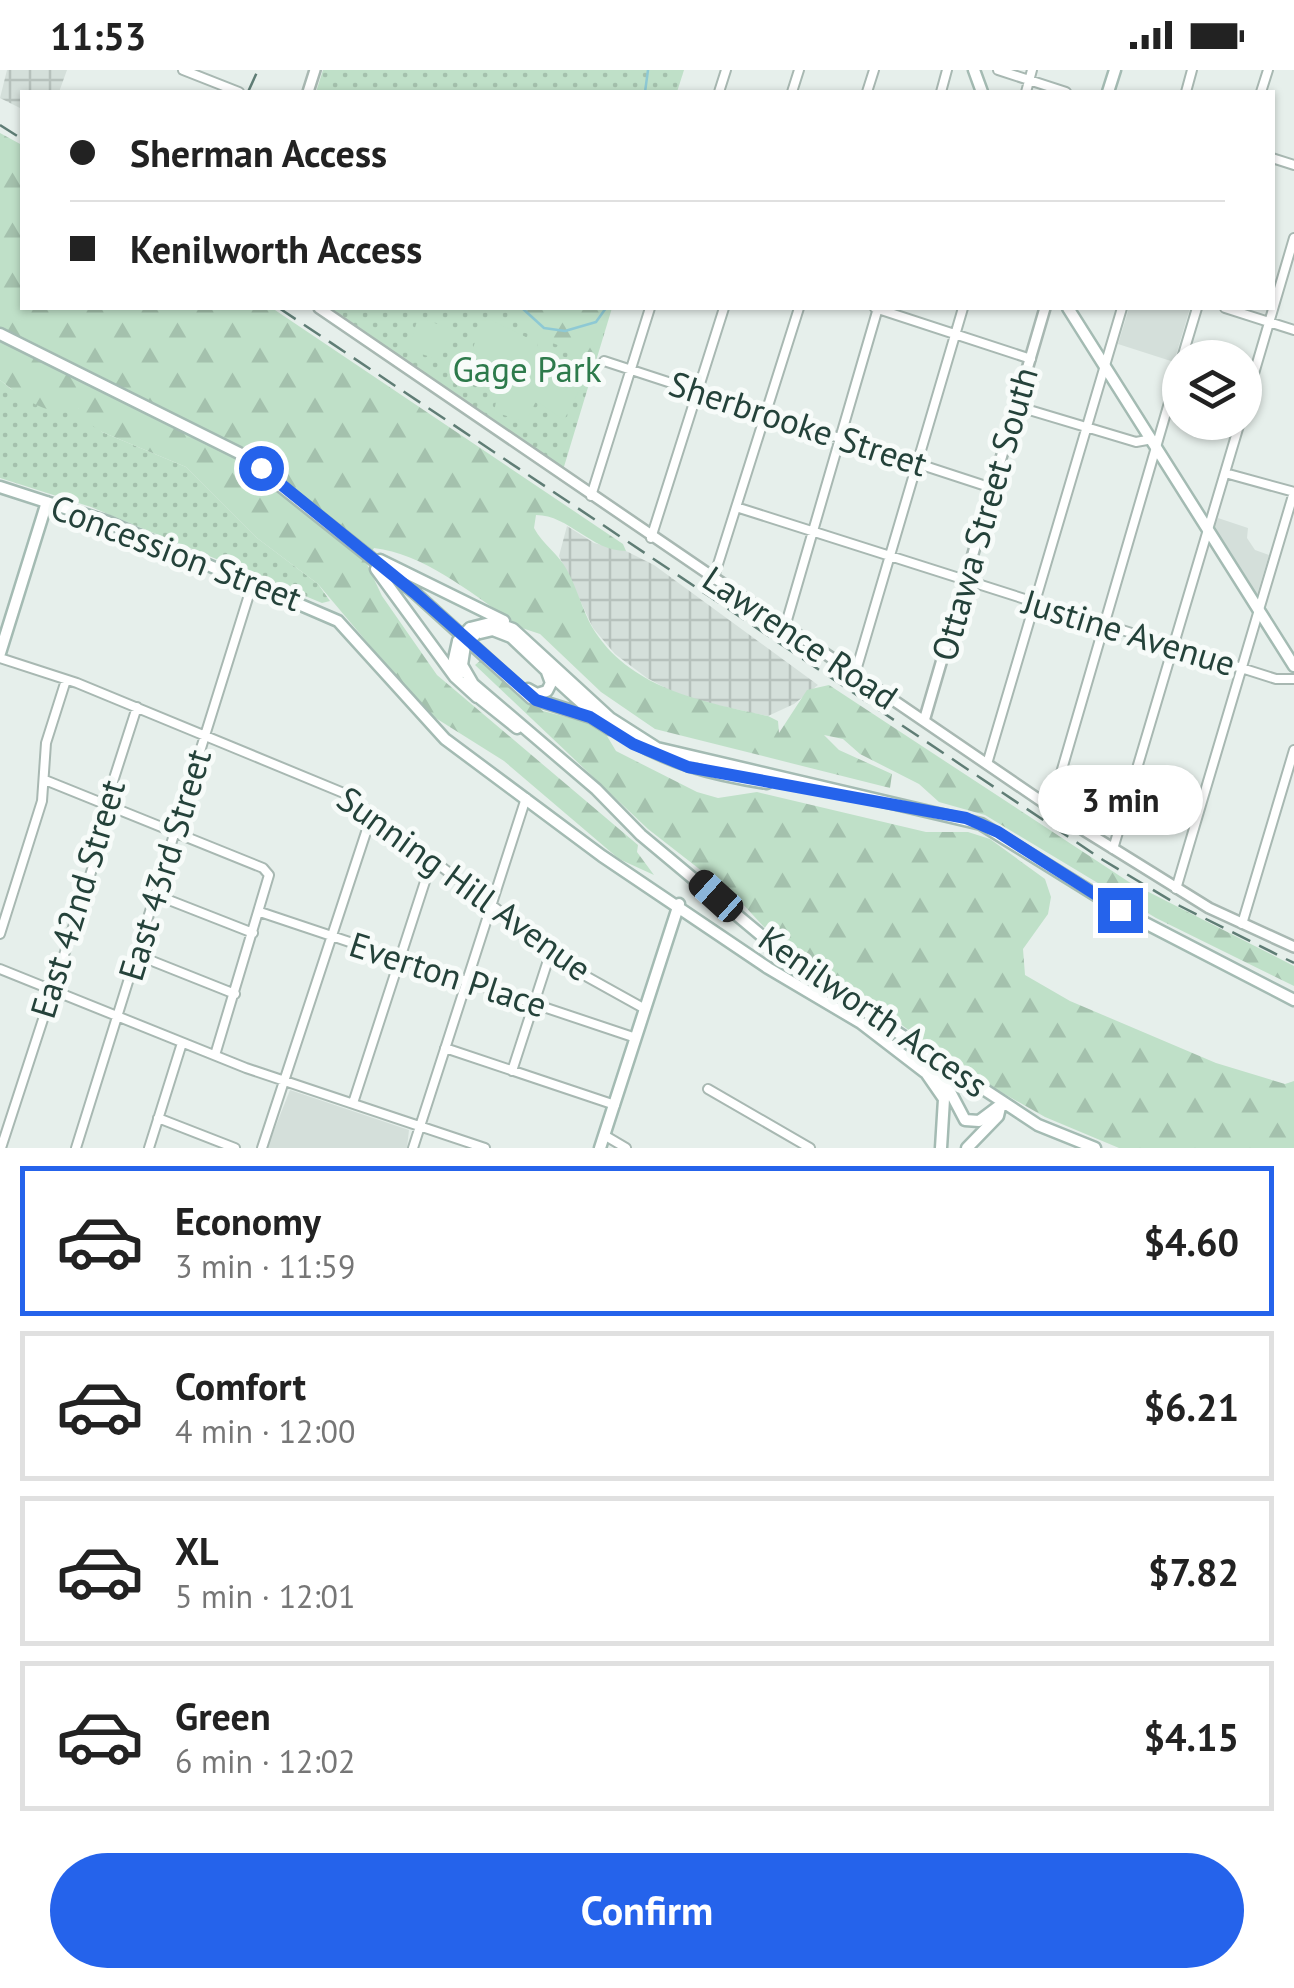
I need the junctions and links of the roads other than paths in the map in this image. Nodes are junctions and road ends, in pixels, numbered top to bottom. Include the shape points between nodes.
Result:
1 (182, 70) edge
2 (998, 70) edge
3 (1031, 75) edge
4 (234, 90) edge
5 (1062, 90) edge
6 (1294, 238) edge
7 (1275, 302) edge
8 (322, 310) edge
9 (649, 310) edge
10 (723, 310) edge
11 (798, 310) edge
12 (876, 310) edge
13 (883, 310) edge
14 (962, 310) edge
15 (1045, 310) edge
16 (1069, 310) edge
17 (1121, 310) edge
18 (1196, 310) edge
19 (1230, 310) edge
20 (1273, 310) edge
21 (1269, 322) junction
22 (1294, 330) edge
23 (0, 334) edge
24 (955, 334) junction
25 (1187, 340) edge
26 (1262, 346) edge
27 (1031, 359) junction
28 (604, 361) dead end
29 (630, 369) junction
30 (1104, 370) junction
31 (698, 391) junction
32 (1016, 406) junction
33 (766, 413) junction
34 (1162, 424) edge
35 (1086, 427) junction
36 (840, 438) junction
37 (1148, 440) junction
38 (1235, 440) edge
39 (1154, 450) junction
40 (918, 464) junction
41 (1225, 472) junction
42 (0, 487) edge
43 (992, 488) junction
44 (1294, 492) edge
45 (591, 496) junction
46 (46, 502) junction
47 (736, 507) junction
48 (1206, 532) junction
49 (812, 533) junction
50 (650, 538) junction
51 (364, 553) junction
52 (889, 559) junction
53 (383, 562) junction
54 (714, 580) junction
55 (253, 582) junction
56 (964, 582) junction
57 (1035, 604) junction
58 (1257, 614) junction
59 (1103, 625) junction
60 (785, 627) junction
61 (513, 629) junction
62 (473, 631) junction
63 (462, 643) junction
64 (1173, 646) junction
65 (0, 656) edge
66 (1294, 666) edge
67 (1242, 668) junction
68 (547, 671) junction
69 (855, 674) junction
70 (66, 680) junction
71 (1294, 680) edge
72 (476, 697) junction
73 (138, 707) junction
74 (924, 720) junction
75 (610, 728) junction
76 (206, 734) junction
77 (544, 744) junction
78 (1294, 750) edge
79 (987, 764) junction
80 (45, 780) junction
81 (822, 789) junction
82 (526, 798) junction
83 (110, 806) junction
84 (1051, 807) junction
85 (372, 814) junction
86 (174, 833) junction
87 (1113, 850) junction
88 (432, 860) junction
89 (1176, 889) junction
90 (156, 895) junction
91 (492, 904) junction
92 (678, 904) junction
93 (260, 912) junction
94 (1242, 924) junction
95 (253, 933) junction
96 (0, 934) edge
97 (331, 936) junction
98 (1294, 946) edge
99 (551, 951) junction
100 (137, 955) junction
101 (398, 960) junction
102 (0, 969) edge
103 (467, 982) junction
104 (51, 990) junction
105 (235, 994) junction
106 (1294, 1000) edge
107 (533, 1004) junction
108 (645, 1009) junction
109 (118, 1016) junction
110 (636, 1038) junction
111 (182, 1042) junction
112 (445, 1048) junction
113 (216, 1055) junction
114 (512, 1071) junction
115 (926, 1073) junction
116 (284, 1081) junction
117 (708, 1089) dead end
118 (353, 1103) junction
119 (614, 1105) junction
120 (996, 1106) junction
121 (158, 1118) junction
122 (420, 1126) junction
123 (604, 1136) junction
124 (223, 1146) edge
125 (1, 1148) edge
126 (76, 1148) edge
127 (149, 1148) edge
128 (236, 1148) edge
129 (262, 1148) edge
130 (413, 1148) edge
131 (486, 1148) edge
132 (600, 1148) edge
133 (626, 1148) edge
134 (810, 1148) edge
135 (941, 1148) edge
136 (967, 1148) edge
137 (1095, 1148) edge

1 - 4 street
2 - 3 street
3 - 5 street
6 - 7 street
8 - 45 street, Lawrence Road
9 - 29 street
10 - 31 street
11 - 33 street
12 - 36 street
13 - 24 street
14 - 24 street
15 - 27 street, Ottawa Street South
16 - 30 main road
17 - 30 street
18 - 25 street
19 - 21 street
20 - 21 street
21 - 22 street
21 - 26 street
23 - 51 main road via 239,453
24 - 27 street
24 - 40 street
27 - 32 street, Ottawa Street South
28 - 29 street, Sherbrooke Street
29 - 31 street, Sherbrooke Street
29 - 45 street
30 - 35 street
30 - 37 main road
31 - 33 street, Sherbrooke Street
31 - 50 street
32 - 35 street
32 - 43 street, Ottawa Street South
33 - 36 street, Sherbrooke Street
33 - 47 street
34 - 39 street
35 - 37 street
35 - 57 street
36 - 40 street, Sherbrooke Street
36 - 49 street
37 - 39 main road
38 - 41 street
39 - 48 main road
39 - 59 street
40 - 43 street, Sherbrooke Street
40 - 52 street
41 - 44 street
41 - 48 street
42 - 46 main road, Concession Street
43 - 56 street, Ottawa Street South
44 - 58 street
45 - 50 street, Lawrence Road
46 - 55 main road, Concession Street
46 - 65 main road
47 - 49 street, Justine Avenue
47 - 54 street
48 - 58 main road
48 - 64 street
49 - 52 street, Justine Avenue
49 - 60 street
50 - 54 street, Lawrence Road
51 - 53 main road
51 - 72 main road, Kenilworth Access
51 - 75 main road via 531,698
52 - 56 street, Justine Avenue
52 - 69 street
53 - 61 main road
53 - 68 main road via 534,694 549,689
54 - 60 street, Lawrence Road
55 - 76 street, East 43rd Street
55 - 82 main road, Concession Street via 347,628 445,739
56 - 57 street, Justine Avenue
56 - 74 street, Ottawa Street South
57 - 59 street, Justine Avenue
57 - 79 street
58 - 66 main road
58 - 67 street
59 - 64 street, Justine Avenue
59 - 84 street
60 - 69 street, Lawrence Road
61 - 62 main road via 494,622
61 - 81 main road via 640,740 680,757
62 - 63 main road, bridge
62 - 68 main road via 506,634
63 - 72 main road via 455,671
63 - 77 main road, Kenilworth Access via 467,678
64 - 67 street, Justine Avenue
64 - 87 street
65 - 70 street, Sunning Hill Avenue
67 - 71 street, Justine Avenue
67 - 89 street
68 - 75 main road
69 - 74 street, Lawrence Road
70 - 73 street, Sunning Hill Avenue
70 - 80 street via 46,743
72 - 77 main road, Kenilworth Access
73 - 76 street, Sunning Hill Avenue
73 - 83 street, East 42nd Street
74 - 79 street, Lawrence Road
75 - 81 main road via 688,767
76 - 85 street, Sunning Hill Avenue via 323,781
76 - 86 street, East 43rd Street
77 - 120 main road, Kenilworth Access via 769,944 980,1088
78 - 94 street
79 - 84 street, Lawrence Road
80 - 83 street
80 - 96 street
81 - 106 main road via 949,813 998,832 1120,910
82 - 91 street
82 - 92 main road
83 - 86 street
83 - 104 street, East 42nd Street
84 - 87 street, Lawrence Road
85 - 88 street, Sunning Hill Avenue
85 - 97 street
86 - 90 street, East 43rd Street
86 - 93 street via 263,868 269,884
87 - 89 street, Lawrence Road
88 - 91 street, Sunning Hill Avenue
88 - 101 street
89 - 94 street, Lawrence Road
90 - 95 street
90 - 100 street, East 43rd Street
91 - 99 street, Sunning Hill Avenue
91 - 103 street
92 - 108 main road
92 - 115 main road
93 - 95 street
93 - 97 street, Everton Place
94 - 98 street, Lawrence Road
95 - 105 street
97 - 101 street, Everton Place
97 - 116 street
99 - 107 street
99 - 108 street, Sunning Hill Avenue
100 - 105 street
100 - 109 street, East 43rd Street
101 - 103 street, Everton Place
101 - 118 street
102 - 104 street
103 - 107 street, Everton Place
103 - 112 street
104 - 109 street
104 - 125 street, East 42nd Street
105 - 113 street
107 - 110 street, Everton Place
107 - 114 street
108 - 110 main road
109 - 111 street
109 - 126 street, East 43rd Street
110 - 119 main road
111 - 113 street
111 - 121 street
112 - 114 street
112 - 122 street
113 - 116 street
114 - 119 street
115 - 120 main road via 946,1084 965,1120 978,1121
115 - 135 main road via 944,1099
116 - 118 street
116 - 129 street
117 - 134 street
118 - 122 street
119 - 123 main road
120 - 136 main road via 998,1116
120 - 137 main road, Kenilworth Access
121 - 124 street
121 - 127 street
122 - 130 street
122 - 131 street
123 - 132 main road
123 - 133 street
124 - 128 street

